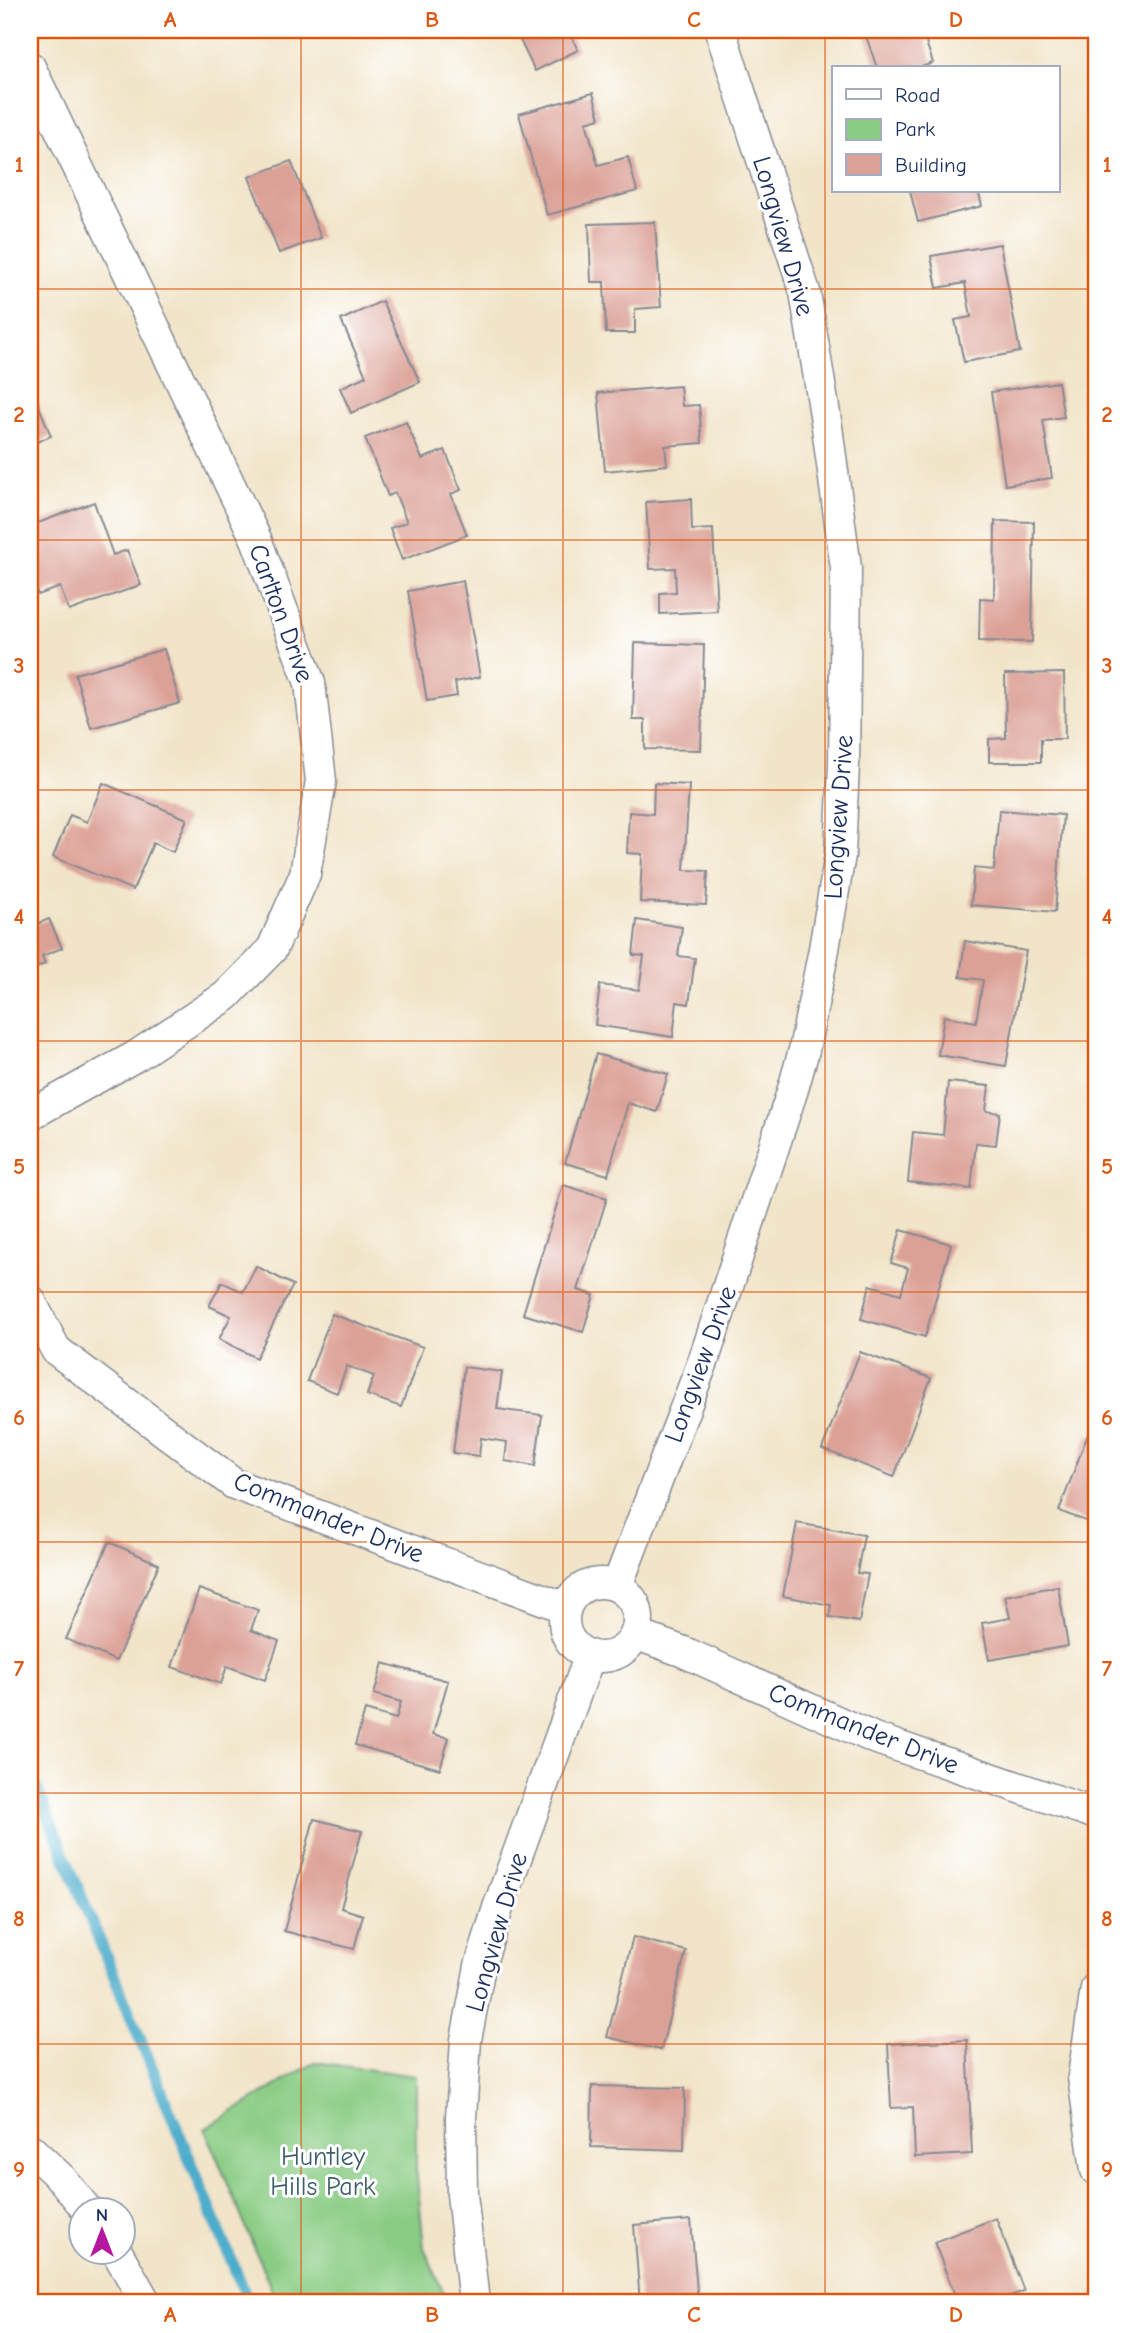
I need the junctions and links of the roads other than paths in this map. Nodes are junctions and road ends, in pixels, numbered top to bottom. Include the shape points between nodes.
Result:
1 (720, 30) edge
2 (30, 66) edge
3 (30, 1115) edge
4 (30, 1300) edge
5 (617, 1586) junction
6 (566, 1608) junction
7 (635, 1634) junction
8 (590, 1655) junction
9 (1096, 1814) edge
10 (1096, 1988) edge
11 (30, 2150) edge
12 (1096, 2170) edge
13 (75, 2196) edge
14 (125, 2266) edge
15 (146, 2303) edge
16 (474, 2303) edge

1 - 5 street, Longview Drive via 805,292 827,427 846,568 840,855 793,1089 704,1359
2 - 3 street, Carlton Drive via 256,539 310,683 321,781 305,874 272,949 226,996 136,1056
4 - 6 street, Commander Drive via 56,1350 234,1483
5 - 6 street via 592,1584 572,1597
5 - 7 street via 638,1612
6 - 8 street via 571,1641
7 - 8 street via 622,1651
7 - 9 street, Commander Drive via 874,1738
8 - 16 street, Longview Drive via 498,1908 480,1966 466,2040 462,2194
10 - 12 street via 1083,2077
11 - 13 street
14 - 15 street

